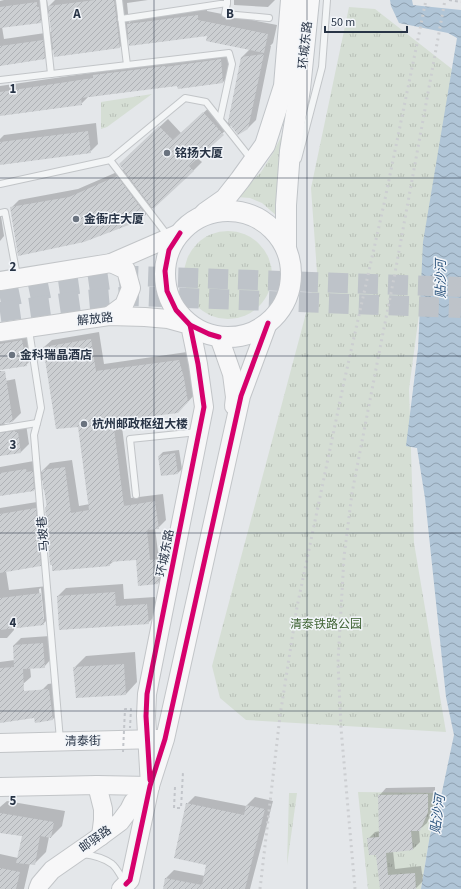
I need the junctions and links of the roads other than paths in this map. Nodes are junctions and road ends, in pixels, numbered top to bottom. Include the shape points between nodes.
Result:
1 (43, 0) edge
2 (119, 0) edge
3 (291, 0) edge
4 (310, 0) edge
5 (327, 0) edge
6 (227, 2) edge
7 (121, 18) junction
8 (270, 18) dead end
9 (127, 65) junction
10 (51, 74) junction
11 (0, 80) edge
12 (292, 88) junction
13 (220, 119) junction
14 (110, 160) junction
15 (253, 161) junction
16 (298, 162) dead end
17 (296, 169) dead end
18 (0, 184) edge
19 (286, 206) junction
20 (0, 213) edge
21 (196, 219) junction
22 (174, 235) junction
23 (286, 246) junction
24 (111, 263) junction
25 (18, 278) junction
26 (0, 281) edge
27 (109, 316) junction
28 (268, 323) junction
29 (190, 325) junction
30 (28, 327) junction
31 (0, 332) edge
32 (219, 337) junction
33 (37, 423) junction
34 (0, 429) edge
35 (234, 431) junction
36 (199, 432) junction
37 (136, 495) dead end
38 (156, 739) junction
39 (60, 741) junction
40 (0, 743) edge
41 (97, 785) junction
42 (150, 786) junction
43 (0, 787) edge
44 (101, 836) junction
45 (74, 854) junction
46 (126, 888) edge
47 (38, 889) edge

1 - 10 lane
2 - 7 lane
3 - 12 main road, 环城东路
4 - 12 main road, 环城东路
5 - 16 lane via 322,67
6 - 7 lane
6 - 8 lane via 225,14
7 - 9 lane
9 - 10 lane
9 - 13 lane via 229,53 232,64
10 - 11 lane
12 - 15 main road via 265,145
12 - 19 main road
13 - 14 lane via 206,102 186,98
13 - 15 lane
14 - 18 lane
14 - 22 lane
15 - 21 main road via 225,199
17 - 19 lane
19 - 23 main road
20 - 25 lane via 6,212
21 - 22 main road
21 - 23 main road via 215,212 236,211 257,217 274,229
22 - 24 main road
22 - 29 main road via 165,271 167,291 176,310
23 - 28 main road via 292,277 289,293 282,308
24 - 25 main road
24 - 27 main road via 126,270 131,288 124,306
25 - 26 main road
27 - 29 main road, 解放路 via 168,319
27 - 30 main road, 解放路
28 - 32 main road via 253,332 236,337
28 - 35 main road via 241,396
29 - 32 main road
29 - 36 main road, 环城东路 via 204,407
30 - 31 main road, 解放路
30 - 33 lane, 马坡巷 via 41,408
32 - 35 main road via 232,374 235,397
33 - 34 lane
33 - 39 lane, 马坡巷 via 34,435
35 - 38 main road, 环城东路
36 - 37 lane via 130,439
36 - 38 main road, 环城东路 via 147,694 146,716
38 - 39 main road, 清泰街
38 - 42 main road, 环城东路
39 - 40 main road, 清泰街
41 - 42 main road
41 - 43 main road
41 - 44 main road via 103,809
42 - 44 main road, 邮驿路 via 133,802 120,822
42 - 46 main road, 环城东路 via 130,880
44 - 45 main road, 邮驿路
45 - 46 lane via 88,855 113,864
45 - 47 main road, 邮驿路 via 52,870

